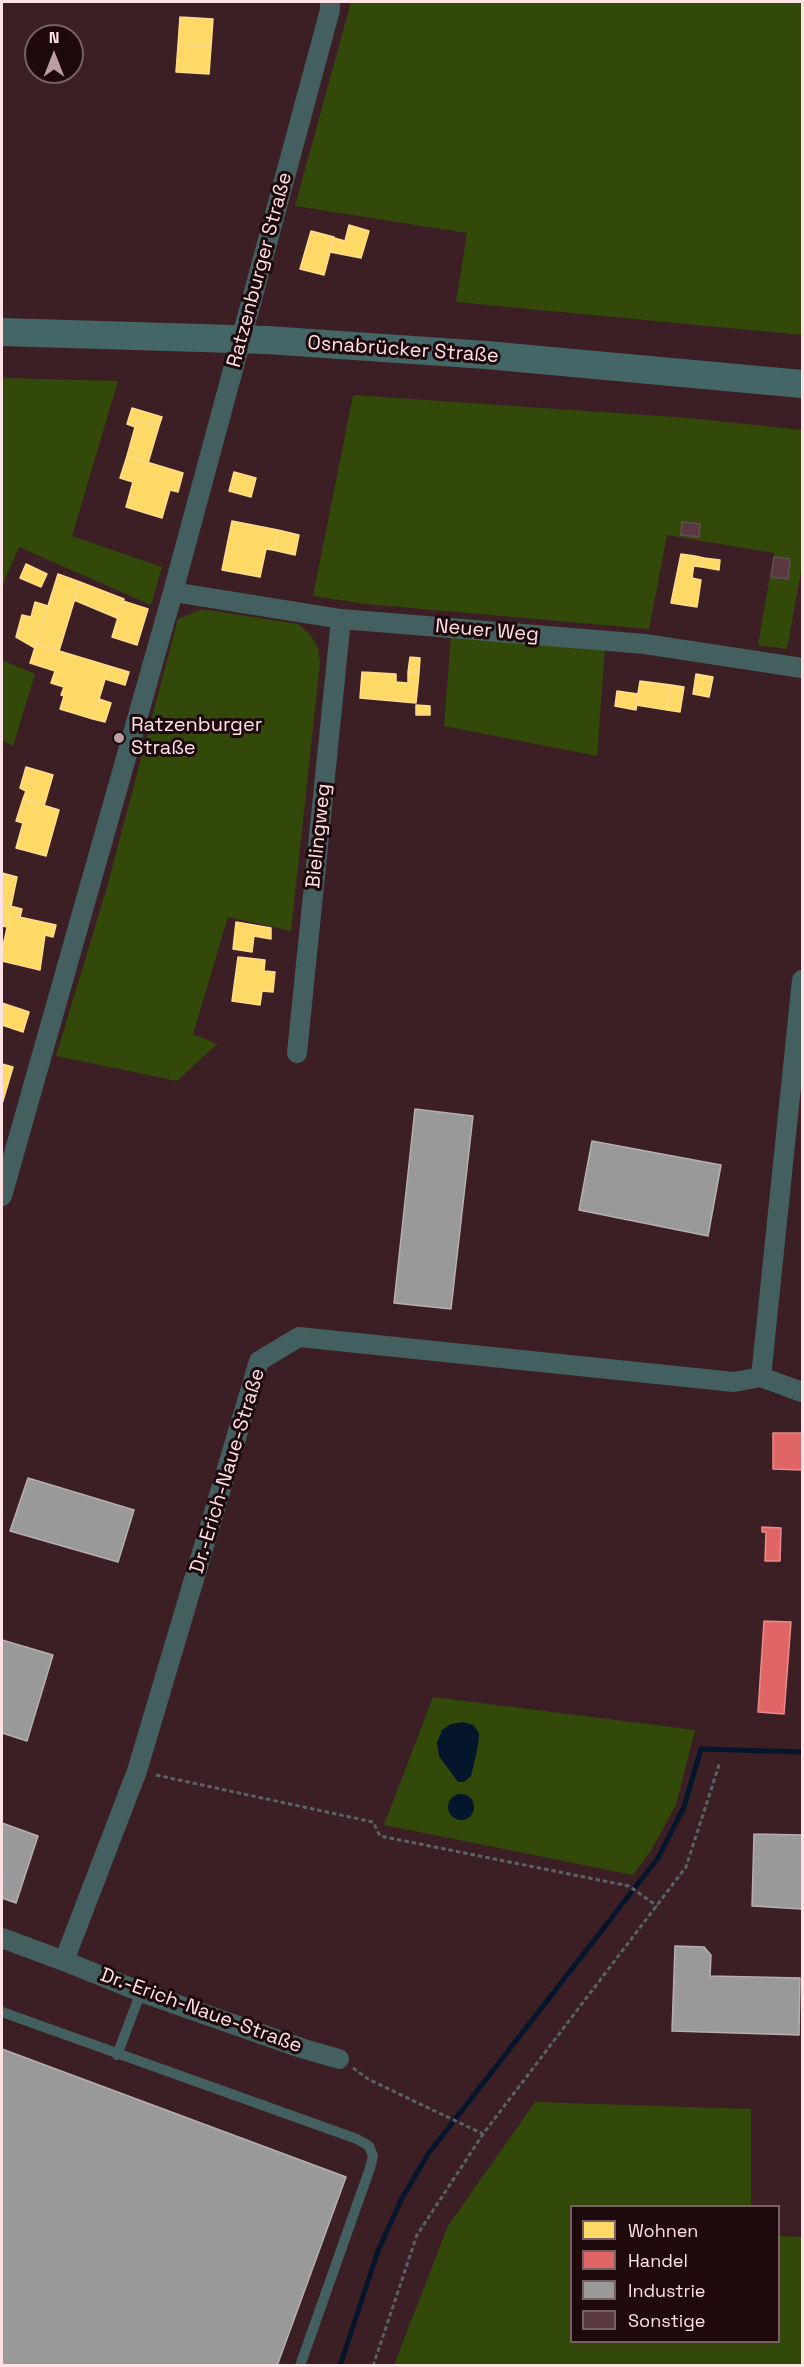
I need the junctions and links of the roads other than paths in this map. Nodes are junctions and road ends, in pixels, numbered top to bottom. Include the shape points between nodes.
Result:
1 (330, 2) edge
2 (2, 332) edge
3 (802, 384) edge
4 (172, 592) junction
5 (341, 619) junction
6 (802, 668) edge
7 (802, 980) edge
8 (297, 1053) dead end
9 (2, 1196) edge
10 (761, 1377) junction
11 (802, 1392) edge
12 (2, 1938) edge
13 (64, 1961) junction
14 (141, 1992) junction
15 (2, 2012) edge
16 (117, 2055) junction
17 (339, 2058) road end
18 (300, 2366) edge

1 - 4 street, Ratzenburger Straße
2 - 3 main road, Osnabrücker Straße via 267,340 486,355
4 - 5 street, Neuer Weg
4 - 9 street, Ratzenburger Straße
5 - 6 street, Neuer Weg via 645,644
5 - 8 street, Bielingweg
7 - 10 street
10 - 11 street
10 - 13 street, Dr.-Erich-Naue-Straße via 734,1382 299,1337 260,1361 137,1771
12 - 13 street, Dr.-Erich-Naue-Straße
13 - 14 street, Dr.-Erich-Naue-Straße
14 - 16 lane
14 - 17 street, Dr.-Erich-Naue-Straße
15 - 16 lane
16 - 18 lane via 369,2146 373,2156 370,2168

